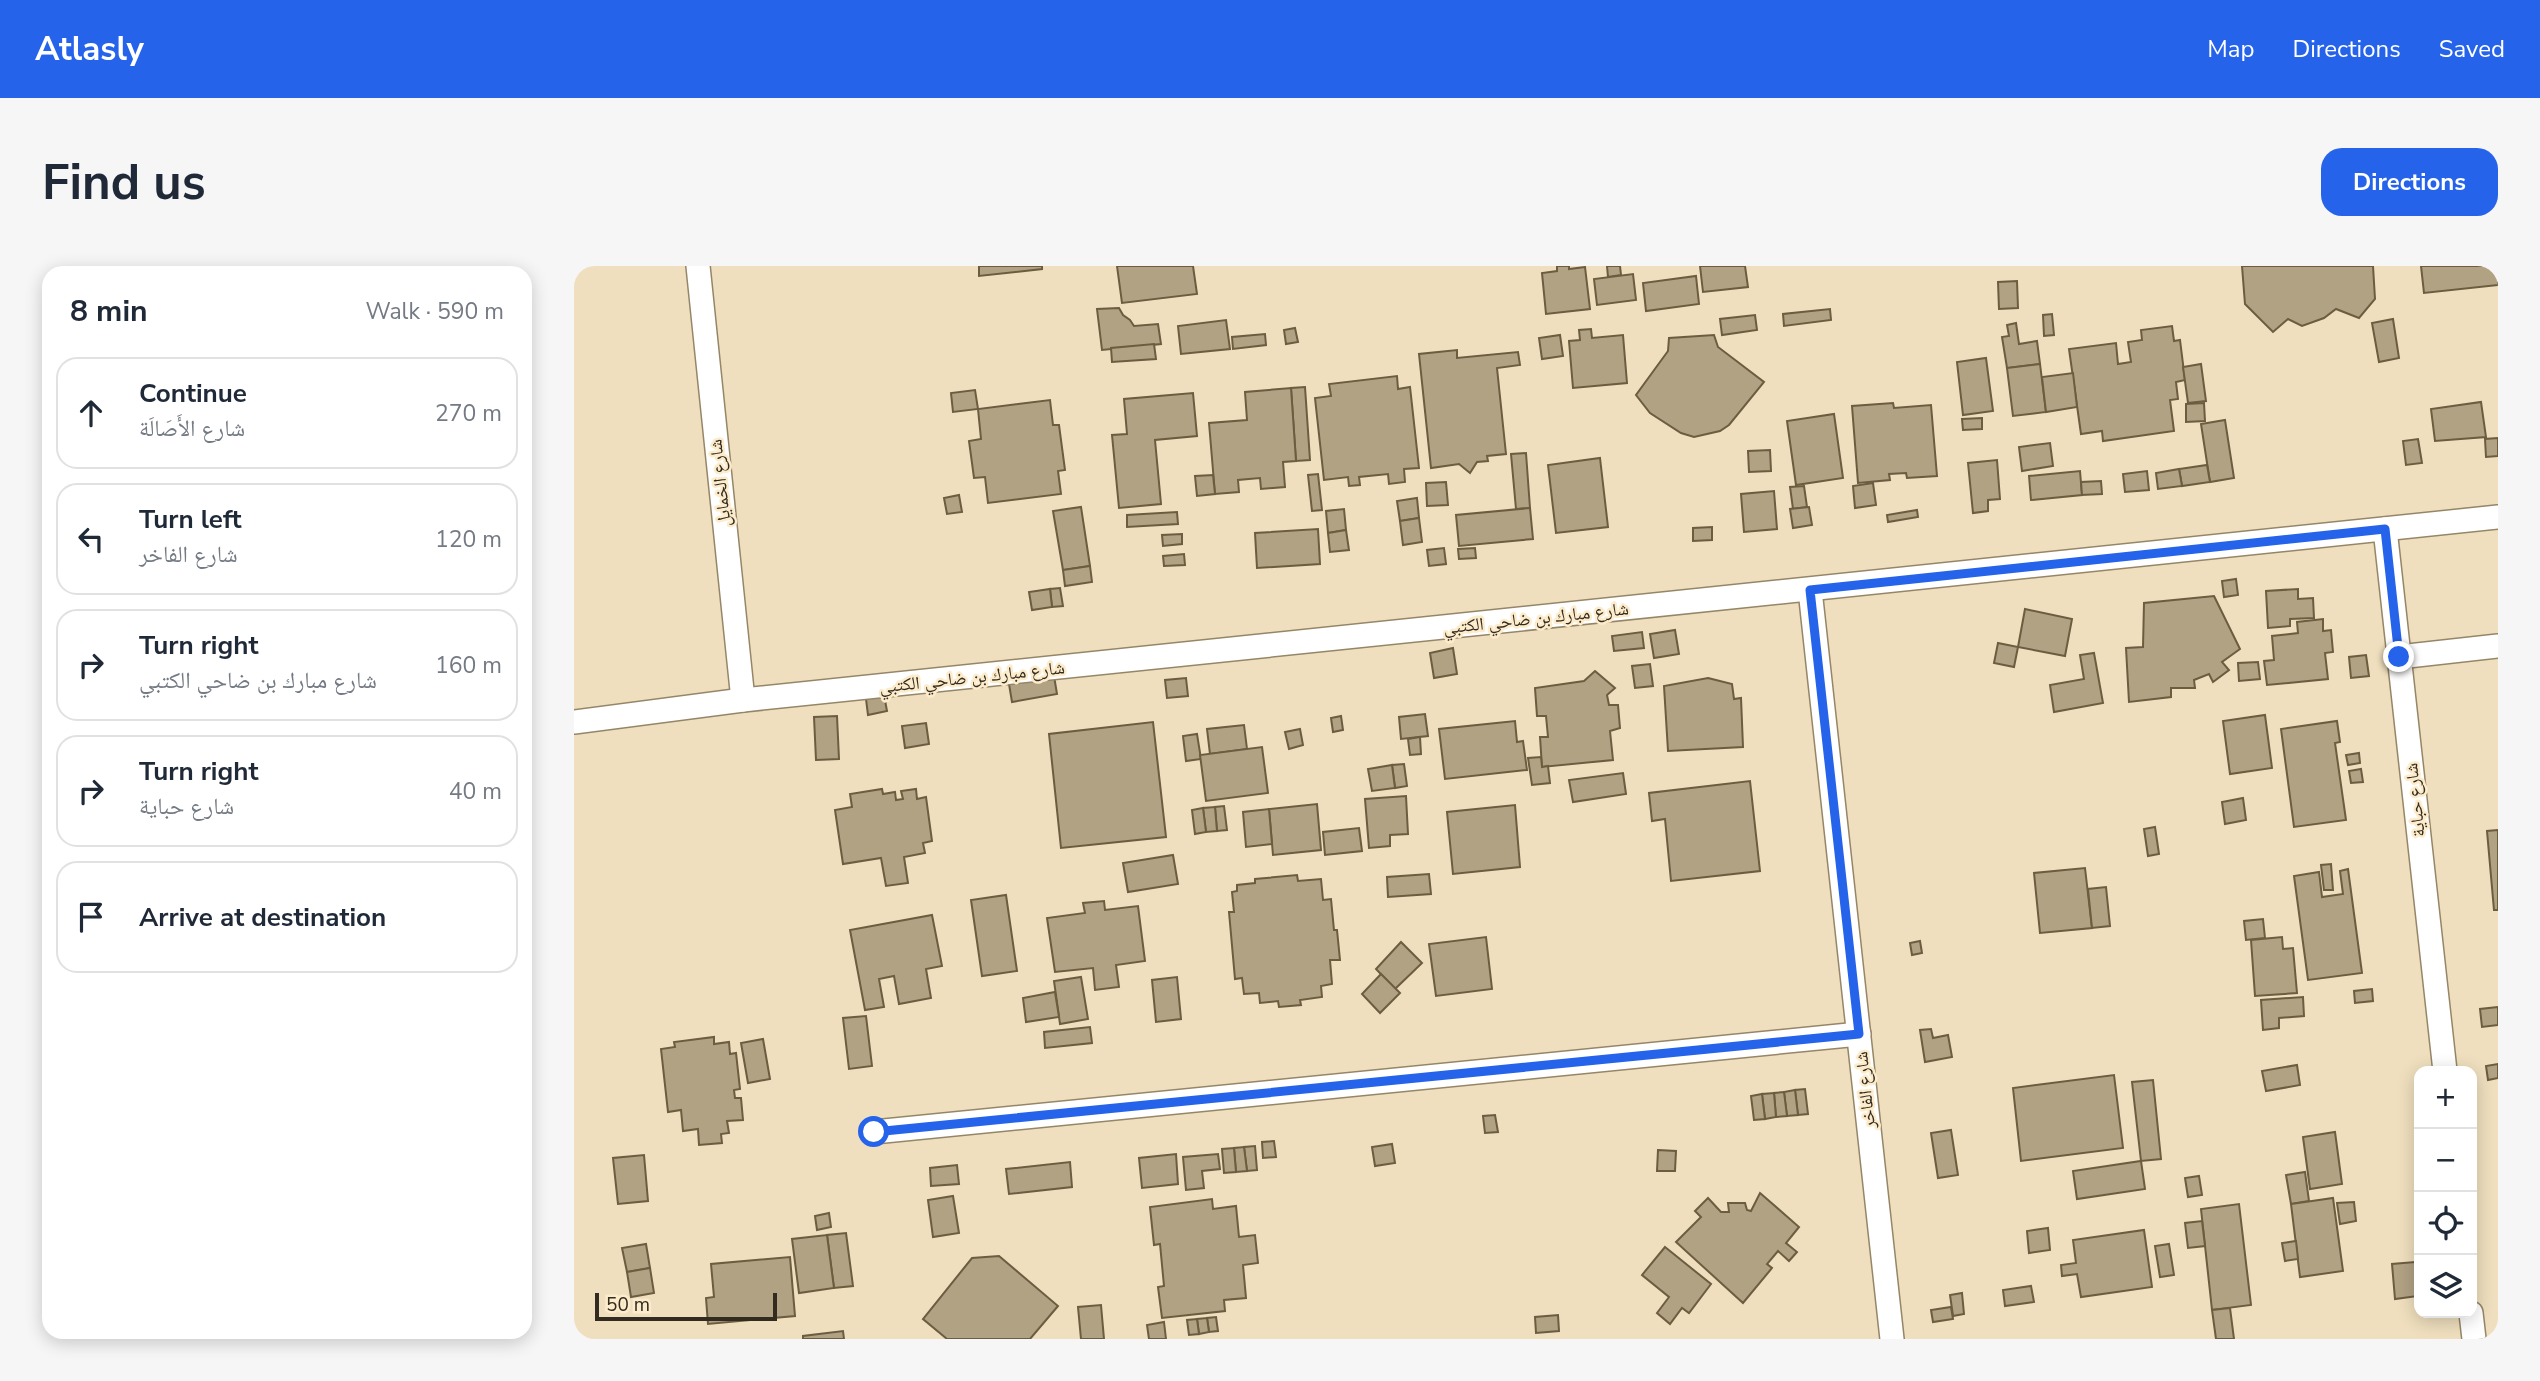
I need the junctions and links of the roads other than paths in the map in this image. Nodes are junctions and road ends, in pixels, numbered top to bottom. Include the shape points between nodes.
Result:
1 (698, 266) edge
2 (2498, 517) edge
3 (2385, 529) junction
4 (1810, 590) junction
5 (2498, 646) edge
6 (2399, 657) junction
7 (743, 700) junction
8 (574, 722) edge
9 (1859, 1034) junction
10 (2444, 1066) edge
11 (874, 1132) dead end
12 (2472, 1318) edge
13 (1892, 1339) edge
14 (2474, 1339) edge

1 - 7 street, شارع الخمايل
2 - 3 street, شارع مبارك بن ضاحي الكتبي
3 - 4 street, شارع مبارك بن ضاحي الكتبي
3 - 6 street, شارع حباية
4 - 7 street, شارع مبارك بن ضاحي الكتبي
4 - 9 street, شارع الفاخر
5 - 6 street
6 - 10 street, شارع حباية
7 - 8 street, شارع مبارك بن ضاحي الكتبي
9 - 11 street
9 - 13 street, شارع الفاخر
12 - 14 street

